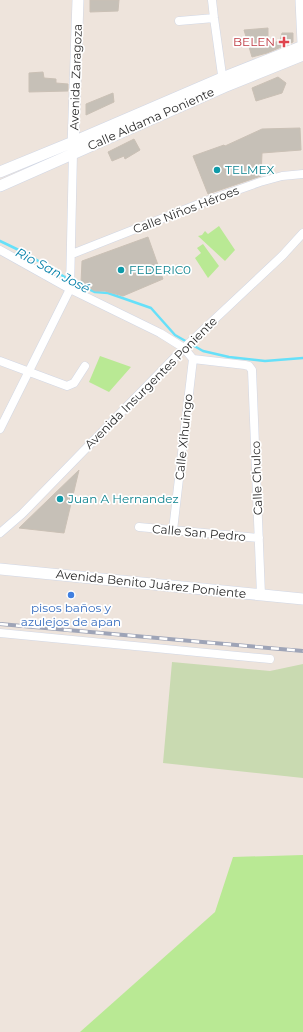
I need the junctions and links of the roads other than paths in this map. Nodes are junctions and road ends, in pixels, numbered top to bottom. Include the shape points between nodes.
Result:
1 (78, 0) edge
2 (212, 0) edge
3 (301, 0) edge
4 (214, 18) junction
5 (179, 22) dead end
6 (303, 44) edge
7 (303, 55) edge
8 (223, 82) junction
9 (73, 142) junction
10 (74, 153) junction
11 (0, 172) edge
12 (303, 174) edge
13 (0, 186) edge
14 (303, 233) edge
15 (0, 250) edge
16 (72, 254) junction
17 (71, 286) junction
18 (185, 347) junction
19 (193, 359) junction
20 (0, 361) edge
21 (85, 366) dead end
22 (29, 372) junction
23 (0, 429) edge
24 (139, 527) dead end
25 (173, 530) junction
26 (0, 533) edge
27 (259, 538) junction
28 (0, 569) edge
29 (261, 595) junction
30 (303, 599) edge
31 (0, 633) edge
32 (270, 659) dead end

1 - 9 main road, Avenida Zaragoza
2 - 4 street
3 - 6 main road
4 - 5 street
4 - 8 street
6 - 8 main road, Calle Aldama Poniente
7 - 8 main road, Calle Aldama Poniente
8 - 9 main road, Calle Aldama Poniente
8 - 10 main road, Calle Aldama Poniente
9 - 10 main road, Avenida Zaragoza
9 - 11 main road, Calle Aldama Poniente
10 - 13 main road, Calle Aldama Poniente
10 - 16 street
12 - 16 street, Calle Niños Héroes via 260,182
14 - 18 street, Avenida Insurgentes Poniente
15 - 17 street
16 - 17 street
17 - 18 street
17 - 22 street
18 - 19 street
18 - 26 street, Avenida Insurgentes Poniente via 22,514
19 - 25 street, Calle Xihuingo
19 - 27 street, Calle Chulco via 245,365 252,370
20 - 22 street
21 - 22 street via 74,383 67,386
22 - 23 street
24 - 25 street, Calle San Pedro
25 - 27 street, Calle San Pedro
27 - 29 street, Calle Chulco
28 - 29 main road, Avenida Benito Juárez Poniente
29 - 30 main road, Avenida Benito Juárez Poniente
31 - 32 street

